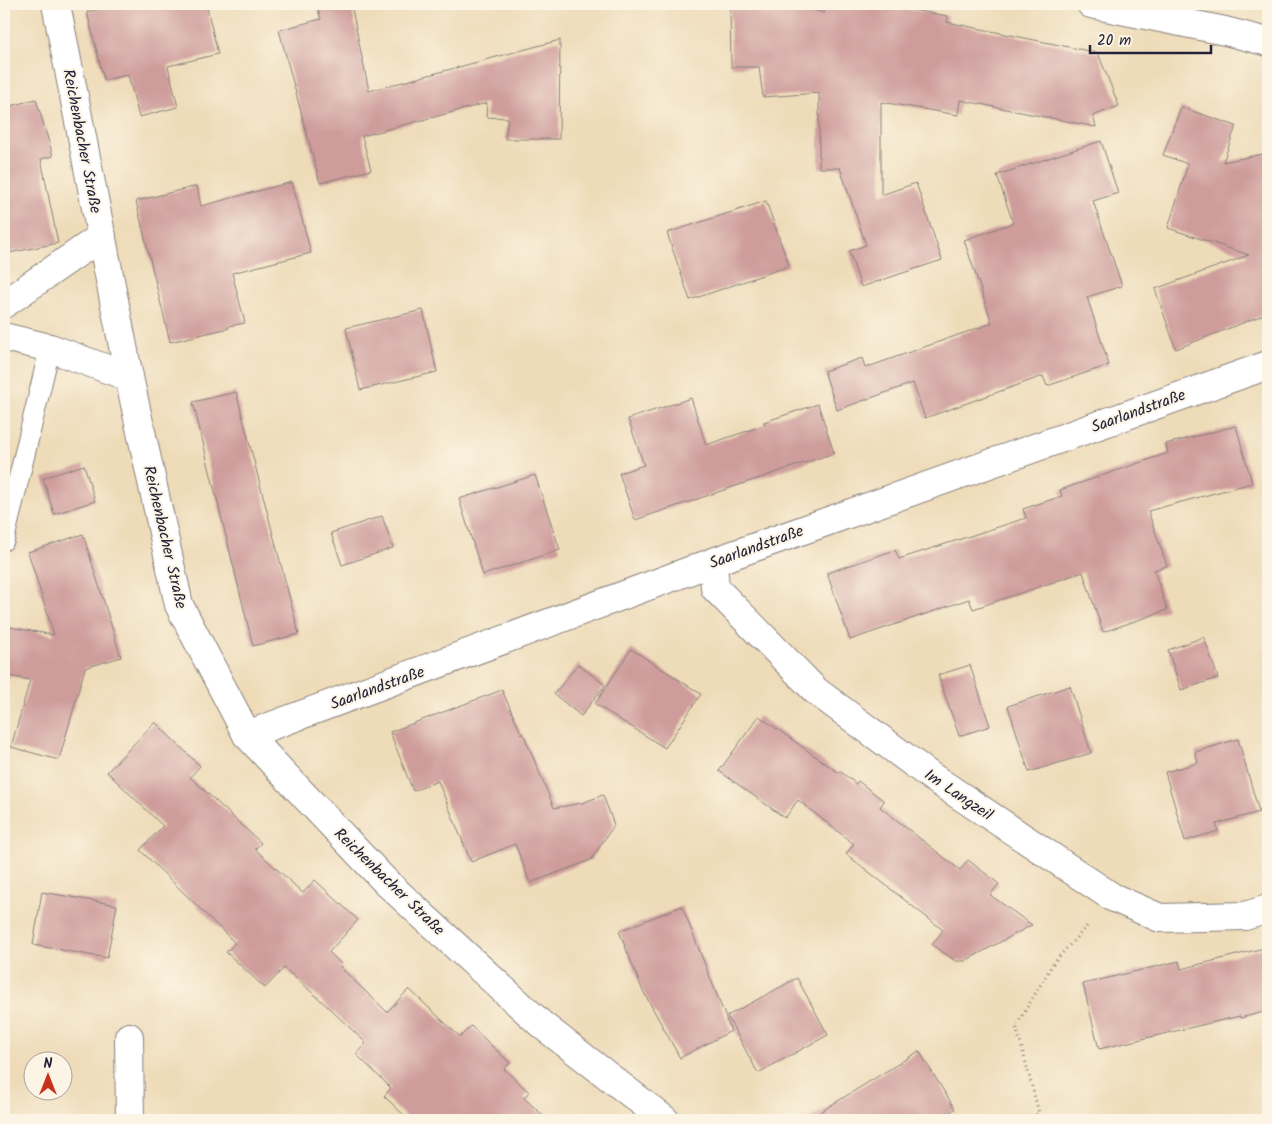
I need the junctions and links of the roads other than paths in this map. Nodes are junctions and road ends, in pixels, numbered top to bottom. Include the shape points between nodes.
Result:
1 (56, 4) edge
2 (1091, 4) edge
3 (1268, 42) edge
4 (102, 236) junction
5 (4, 304) edge
6 (4, 337) edge
7 (50, 348) junction
8 (1268, 365) edge
9 (129, 377) junction
10 (4, 540) edge
11 (712, 562) junction
12 (247, 735) junction
13 (1268, 909) edge
14 (129, 1037) dead end
15 (130, 1120) edge
16 (665, 1120) edge

1 - 4 street, Reichenbacher Straße
2 - 3 street
4 - 5 street
4 - 9 street, Reichenbacher Straße
6 - 7 street
7 - 9 street
7 - 10 lane
8 - 11 street, Saarlandstraße
9 - 12 street, Reichenbacher Straße via 179,605
11 - 12 street, Saarlandstraße
11 - 13 street, Im Langzeil via 715,588 816,691 932,777 1112,897 1160,918 1245,916
12 - 16 street, Reichenbacher Straße via 386,882 542,1025
14 - 15 street

